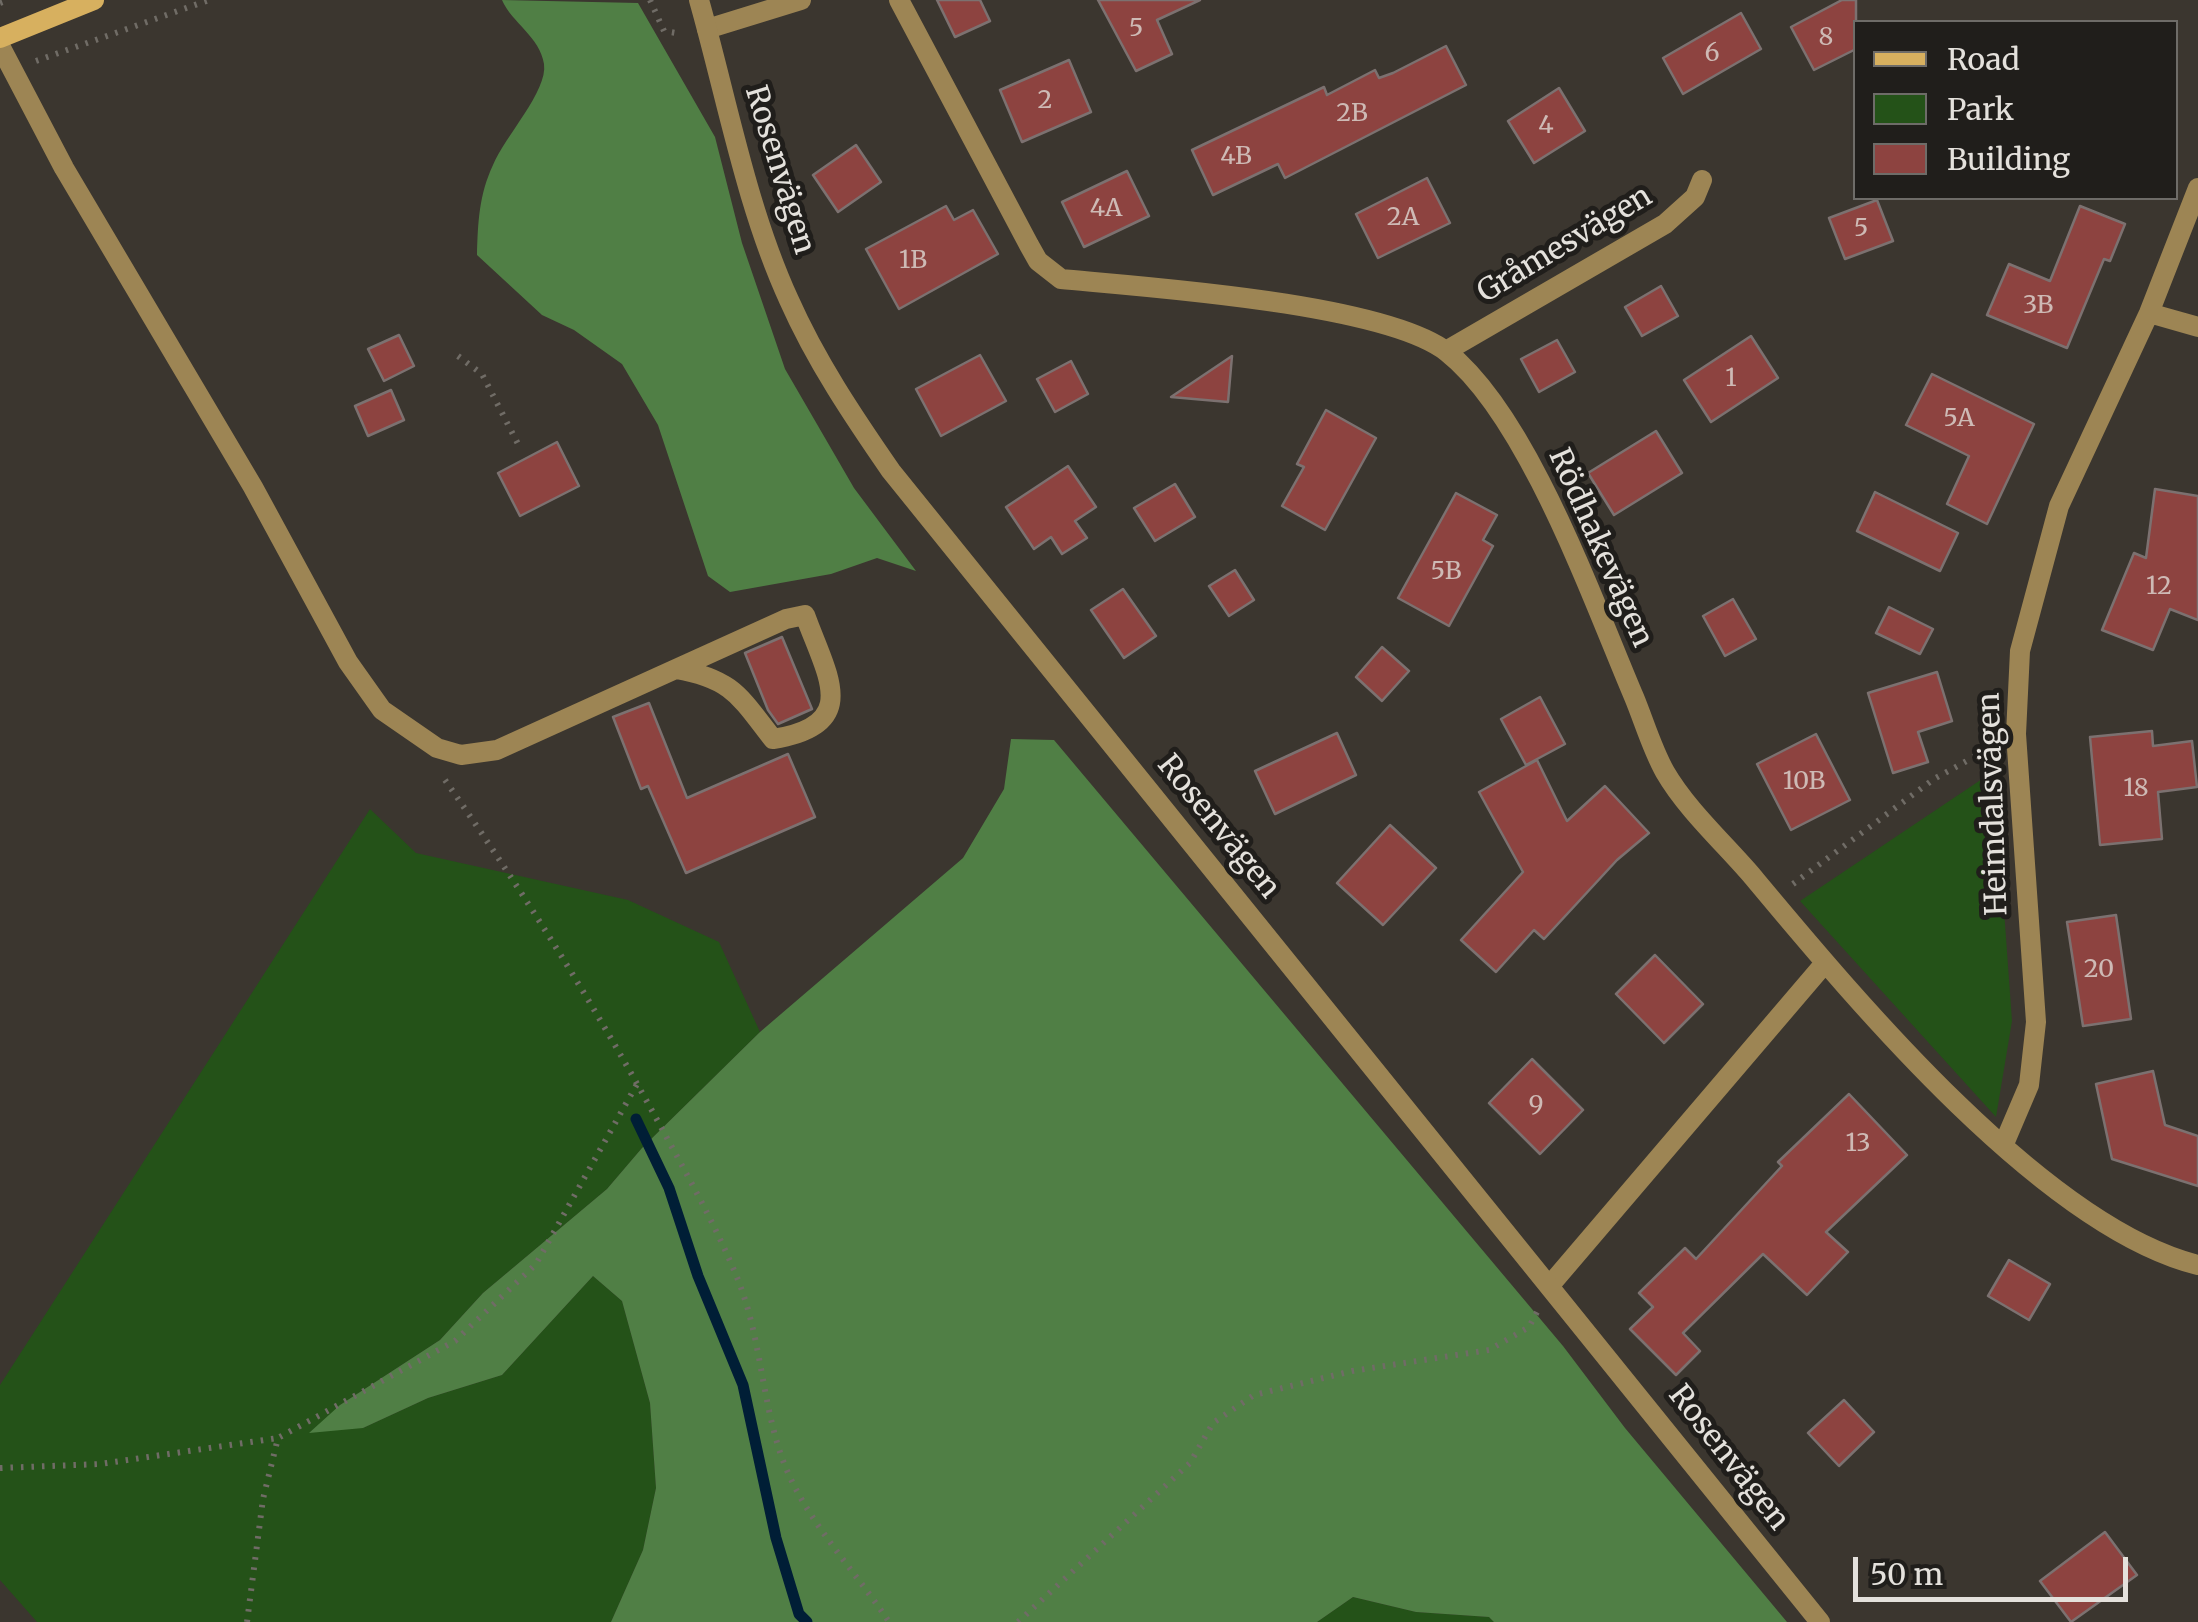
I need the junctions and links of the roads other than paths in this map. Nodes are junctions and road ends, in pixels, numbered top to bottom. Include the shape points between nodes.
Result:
1 (94, 0) edge
2 (699, 0) edge
3 (800, 0) edge
4 (899, 0) edge
5 (707, 29) junction
6 (0, 38) edge
7 (0, 46) edge
8 (1702, 180) dead end
9 (2198, 188) edge
10 (2149, 312) junction
11 (2198, 327) edge
12 (1446, 351) junction
13 (676, 668) junction
14 (1824, 963) junction
15 (2002, 1146) junction
16 (2198, 1265) edge
17 (1551, 1284) junction
18 (1820, 1622) edge

1 - 6 main road
2 - 5 street, Rosenvägen
3 - 5 street
4 - 12 street, Rödhakevägen via 1048,271 1061,279 1214,294 1354,318
5 - 17 street, Rosenvägen via 788,299 852,414 982,585
7 - 13 street via 348,662 382,710 437,748 461,756 497,750
8 - 12 street, Gråmesvägen via 1695,197 1665,224
9 - 10 street, Heimdalsvägen
10 - 11 street
10 - 15 street, Heimdalsvägen via 2059,506 2020,652 2016,734 2036,1022 2029,1085
12 - 14 street, Rödhakevägen via 1515,434 1666,773
13 - 13 street via 704,674 743,696 773,739 809,733 833,694 805,615
14 - 15 street, Rödhakevägen
14 - 17 street
15 - 16 street, Rödhakevägen via 2117,1232
17 - 18 street, Rosenvägen

